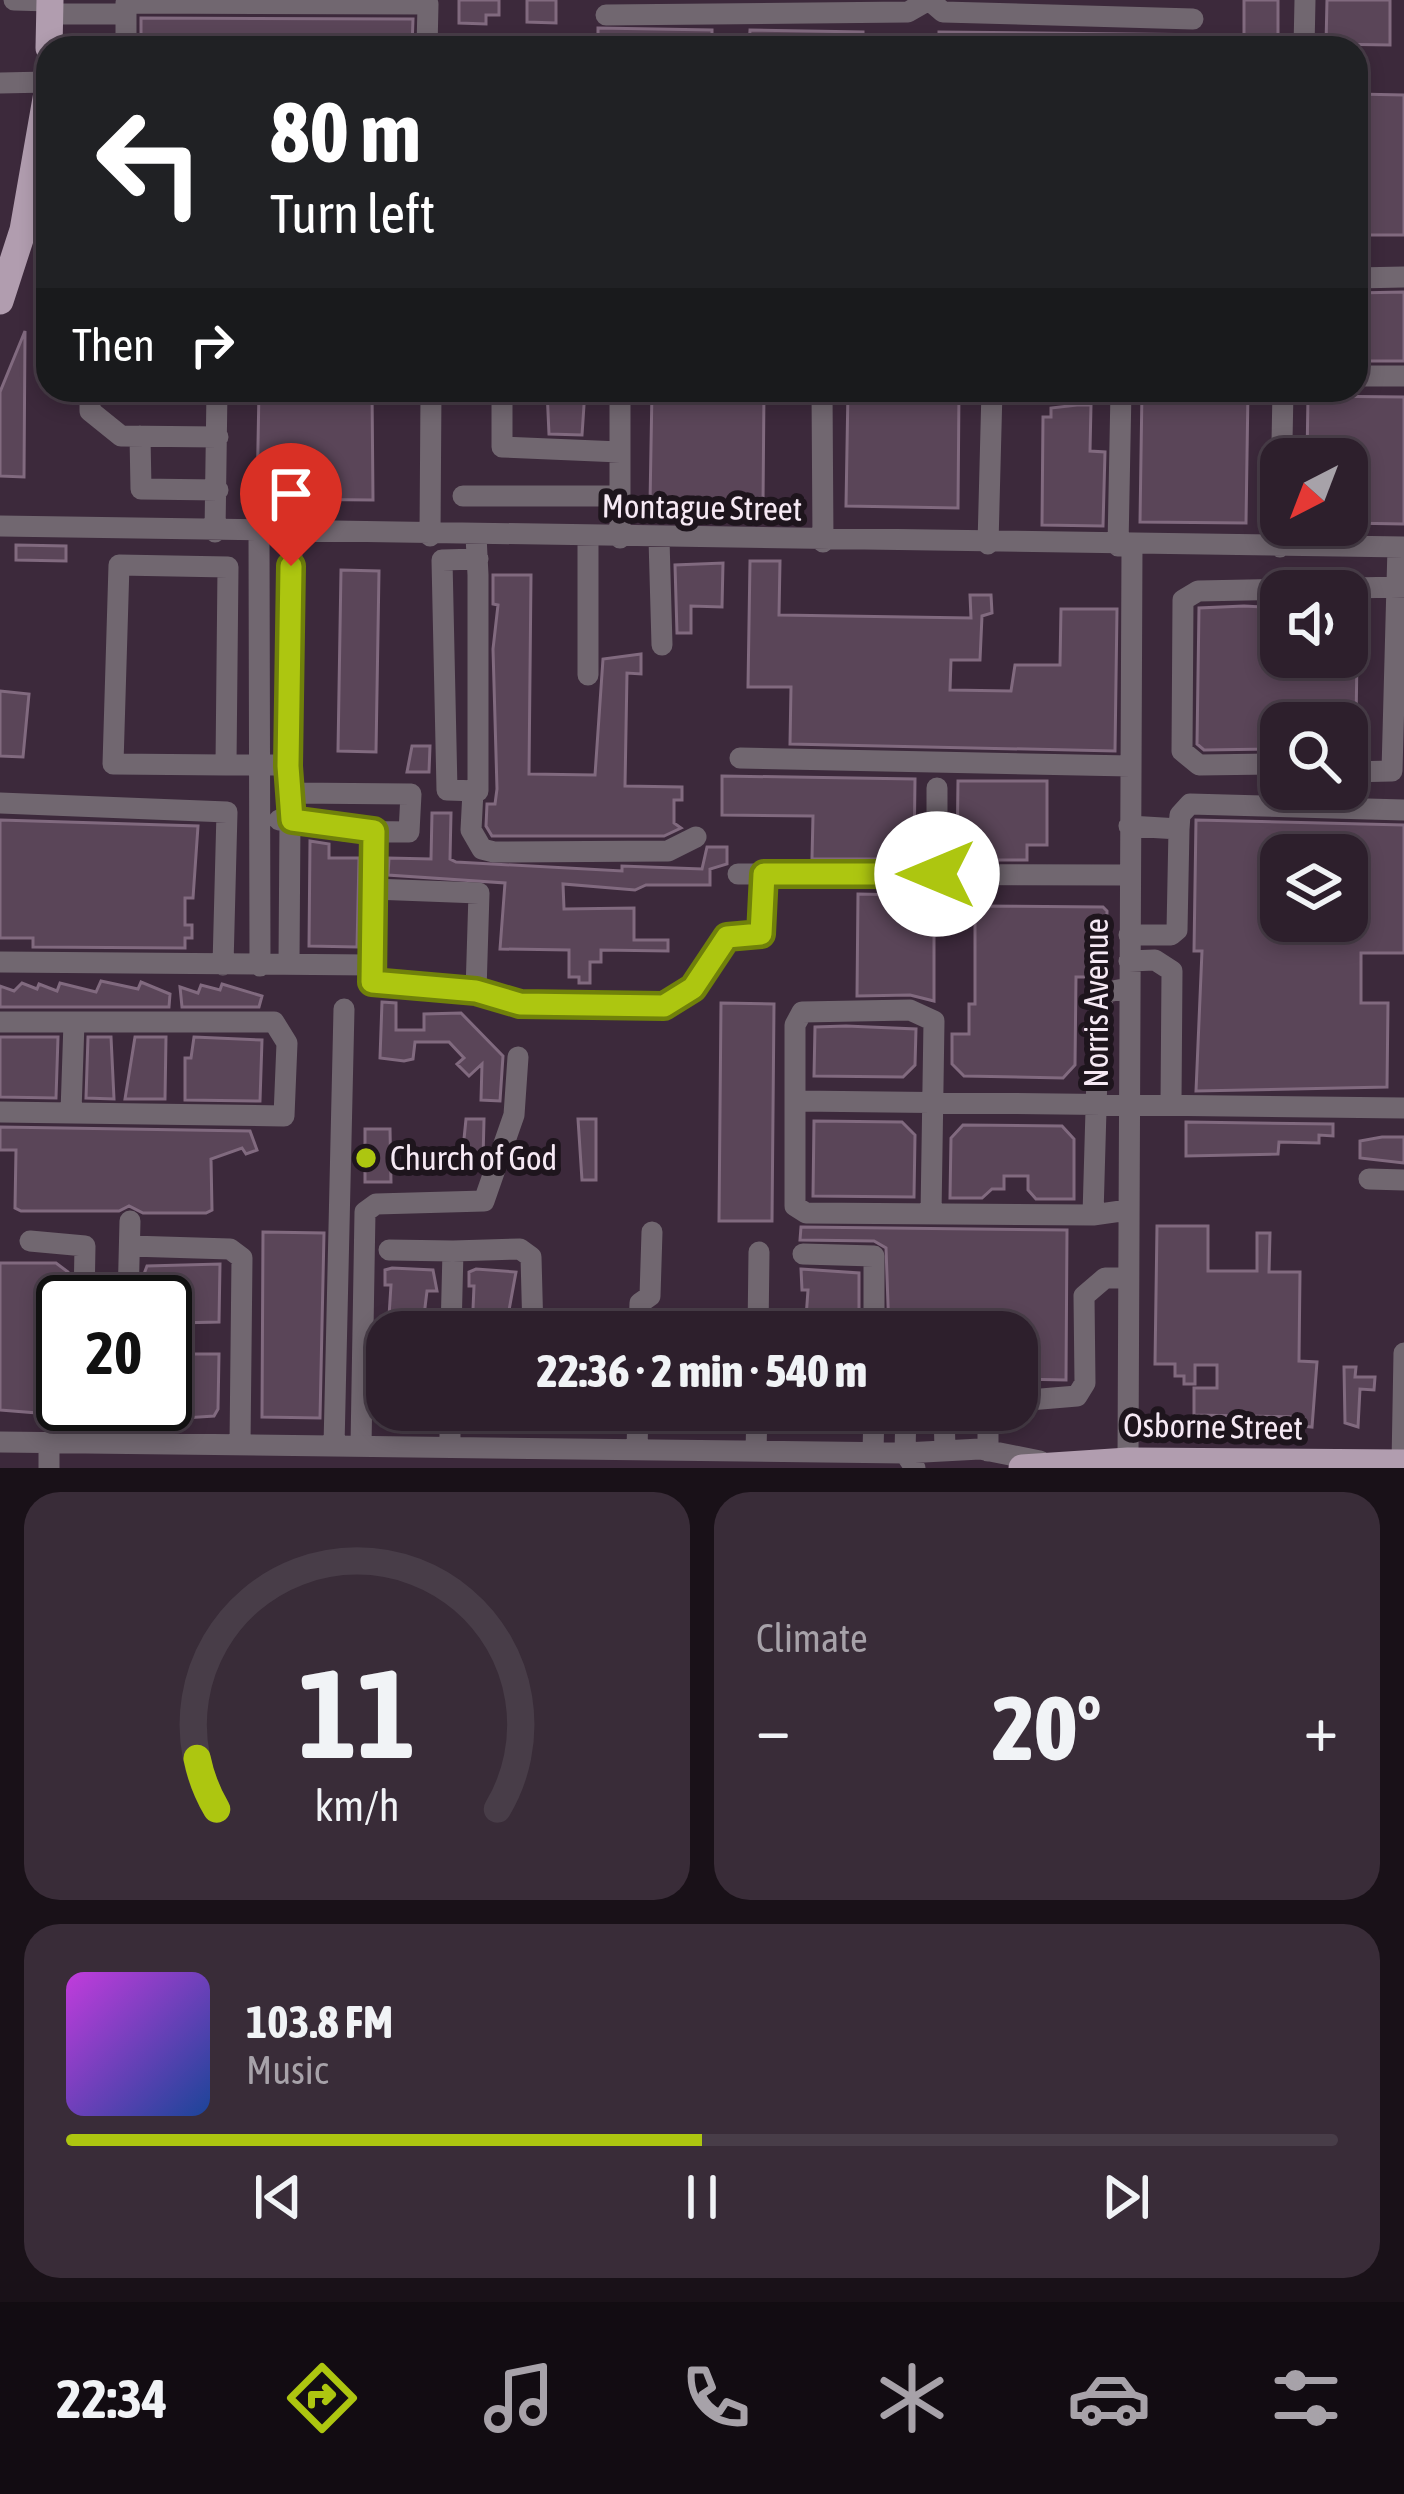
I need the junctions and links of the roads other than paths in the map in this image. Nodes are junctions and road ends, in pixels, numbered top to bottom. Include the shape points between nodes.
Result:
1 (14, 0) edge
2 (929, 0) edge
3 (1305, 0) edge
4 (50, 5) edge
5 (126, 14) junction
6 (606, 15) dead end
7 (1193, 19) dead end
8 (50, 36) edge
9 (126, 36) edge
10 (427, 36) edge
11 (1304, 36) edge
12 (0, 82) edge
13 (36, 84) edge
14 (36, 186) edge
15 (12, 228) edge
16 (1404, 277) edge
17 (1368, 278) edge
18 (0, 301) edge
19 (1368, 376) edge
20 (1404, 376) edge
21 (90, 402) edge
22 (218, 402) edge
23 (430, 402) edge
24 (502, 402) edge
25 (620, 402) edge
26 (822, 402) edge
27 (992, 402) edge
28 (1121, 402) edge
29 (1283, 402) edge
30 (140, 436) junction
31 (218, 437) junction
32 (620, 452) junction
33 (218, 490) junction
34 (463, 496) dead end
35 (620, 496) junction
36 (0, 526) edge
37 (215, 532) junction
38 (259, 533) junction
39 (292, 534) junction
40 (430, 536) junction
41 (588, 538) junction
42 (620, 538) junction
43 (659, 539) junction
44 (823, 542) junction
45 (988, 544) junction
46 (1125, 546) junction
47 (1280, 547) junction
48 (1401, 547) edge
49 (477, 548) junction
50 (1400, 587) edge
51 (662, 645) dead end
52 (444, 667) junction
53 (478, 668) junction
54 (588, 675) dead end
55 (740, 758) dead end
56 (1260, 764) edge
57 (226, 765) junction
58 (260, 765) junction
59 (288, 766) junction
60 (1130, 766) junction
61 (1398, 772) edge
62 (937, 788) dead end
63 (472, 791) junction
64 (293, 793) junction
65 (0, 803) edge
66 (1404, 810) edge
67 (261, 820) junction
68 (292, 820) junction
69 (1130, 826) junction
70 (1179, 829) junction
71 (374, 831) junction
72 (696, 837) dead end
73 (738, 874) dead end
74 (764, 874) junction
75 (937, 874) junction
76 (1129, 875) junction
77 (373, 889) junction
78 (1129, 935) junction
79 (1129, 961) junction
80 (0, 962) edge
81 (289, 963) junction
82 (223, 965) junction
83 (372, 965) junction
84 (260, 966) junction
85 (1129, 988) junction
86 (476, 991) junction
87 (344, 1009) dead end
88 (0, 1022) edge
89 (74, 1022) junction
90 (518, 1057) dead end
91 (798, 1101) junction
92 (934, 1101) junction
93 (1129, 1102) junction
94 (1172, 1103) junction
95 (1096, 1105) junction
96 (1404, 1108) edge
97 (0, 1112) edge
98 (71, 1112) junction
99 (1369, 1180) dead end
100 (1404, 1180) edge
101 (1128, 1210) junction
102 (931, 1214) junction
103 (1093, 1215) junction
104 (130, 1221) dead end
105 (652, 1232) dead end
106 (30, 1241) dead end
107 (130, 1246) junction
108 (389, 1250) dead end
109 (453, 1251) junction
110 (760, 1252) dead end
111 (803, 1254) dead end
112 (84, 1275) edge
113 (129, 1275) edge
114 (1128, 1278) junction
115 (452, 1311) edge
116 (532, 1311) edge
117 (640, 1311) edge
118 (759, 1311) edge
119 (874, 1311) edge
120 (1404, 1353) edge
121 (1038, 1399) edge
122 (82, 1431) edge
123 (124, 1431) edge
124 (450, 1431) edge
125 (637, 1431) edge
126 (756, 1431) edge
127 (874, 1431) edge
128 (945, 1431) edge
129 (988, 1431) edge
130 (0, 1442) edge
131 (49, 1442) junction
132 (82, 1443) junction
133 (124, 1443) junction
134 (450, 1447) junction
135 (637, 1450) junction
136 (988, 1450) junction
137 (756, 1451) junction
138 (945, 1451) junction
139 (232, 1452) edge
140 (319, 1453) edge
141 (873, 1453) junction
142 (370, 1454) edge
143 (595, 1458) edge
144 (848, 1460) edge
145 (910, 1460) edge
146 (1128, 1460) junction
147 (1403, 1463) edge
148 (1052, 1464) junction
149 (1360, 1465) edge
150 (1312, 1466) edge
151 (49, 1468) edge
152 (1022, 1468) edge

1 - 4 street
2 - 6 street via 908,13
2 - 7 street via 943,12
3 - 11 street
4 - 5 street
4 - 8 main road
5 - 9 street
5 - 10 street via 126,2 428,4
12 - 13 street
14 - 15 main road
15 - 18 main road
16 - 17 street
19 - 20 street
21 - 30 street via 90,411 121,436
22 - 31 street
23 - 40 street
24 - 32 street via 502,447
25 - 32 street
26 - 44 street
27 - 45 street
28 - 46 street, Norris Avenue
29 - 47 street
30 - 31 street
30 - 33 street via 141,489
31 - 33 street
32 - 35 street
33 - 37 street
34 - 35 street
35 - 42 street
36 - 37 street, Montague Street
37 - 38 street, Montague Street
38 - 39 street, Montague Street
38 - 58 street
39 - 40 street, Montague Street
39 - 59 street
40 - 49 street, Montague Street
41 - 42 street, Montague Street
41 - 49 street, Montague Street
41 - 54 street
42 - 43 street, Montague Street
43 - 44 street, Montague Street
43 - 51 street
44 - 45 street, Montague Street
45 - 46 street, Montague Street
46 - 47 street, Montague Street
46 - 60 street, Norris Avenue
47 - 48 street, Montague Street
48 - 50 street
49 - 52 street via 442,560
49 - 53 street
50 - 56 street via 1198,590 1184,600 1186,758
50 - 61 street
52 - 53 street
52 - 63 street via 447,790
53 - 63 street
55 - 60 street
57 - 57 street via 228,567 119,566 113,764
57 - 58 street
58 - 59 street
58 - 67 street
59 - 64 street
60 - 69 street, Norris Avenue
62 - 75 street
63 - 72 street via 471,830 482,849 668,851
64 - 68 street
64 - 71 street via 411,794 410,832
65 - 82 street via 227,812
66 - 70 street via 1190,804
67 - 68 street
67 - 84 street
68 - 71 street
68 - 81 street
69 - 70 street
69 - 76 street, Norris Avenue
70 - 78 street via 1177,930
71 - 77 street
73 - 74 street
74 - 75 street
74 - 86 street via 761,934 727,937 693,988 664,1006 520,1004
75 - 76 street
76 - 78 street, Norris Avenue
77 - 83 street
77 - 86 street via 479,893
78 - 79 street, Norris Avenue
79 - 85 street, Norris Avenue
79 - 94 street via 1155,960 1172,971
80 - 82 street
81 - 83 street
81 - 84 street
82 - 84 street
83 - 86 street via 372,982
85 - 93 street, Norris Avenue
85 - 95 street via 1107,992 1099,1005
87 - 140 street via 338,1417
88 - 89 street
89 - 98 street
89 - 98 street via 274,1022 287,1043 284,1116
90 - 142 street via 514,1115 484,1201 376,1204 364,1212
91 - 92 street
91 - 92 street via 795,1025 812,1008 926,1015 937,1031
91 - 102 street via 795,1206 806,1213
92 - 95 street
92 - 102 street
93 - 94 street
93 - 95 street
93 - 101 street, Norris Avenue
94 - 96 street
95 - 103 street
97 - 98 street
99 - 100 street
101 - 103 street
101 - 114 street, Norris Avenue
102 - 103 street
104 - 107 street
105 - 117 street via 650,1296
106 - 112 street via 85,1246
107 - 113 street
107 - 139 street via 230,1250 242,1258
108 - 109 street
109 - 115 street
109 - 116 street via 520,1249 531,1257
110 - 118 street
111 - 119 street via 874,1256
114 - 121 street via 1105,1278 1084,1296 1085,1383 1077,1396
114 - 146 street, Norris Avenue
120 - 147 street
122 - 132 street
123 - 133 street
124 - 134 street
125 - 135 street
126 - 137 street
127 - 141 street
128 - 138 street
129 - 136 street
130 - 131 street
131 - 132 street
131 - 151 street
132 - 133 street
133 - 139 street
134 - 142 street
134 - 143 street
135 - 137 street
135 - 143 street
136 - 138 street
136 - 148 street
137 - 144 street
138 - 145 street
139 - 140 street
140 - 142 street
141 - 144 street
141 - 145 street
146 - 148 main road, Osborne Street
146 - 150 main road, Osborne Street
147 - 149 main road, Osborne Street
148 - 152 main road, Osborne Street
149 - 150 main road, Osborne Street

